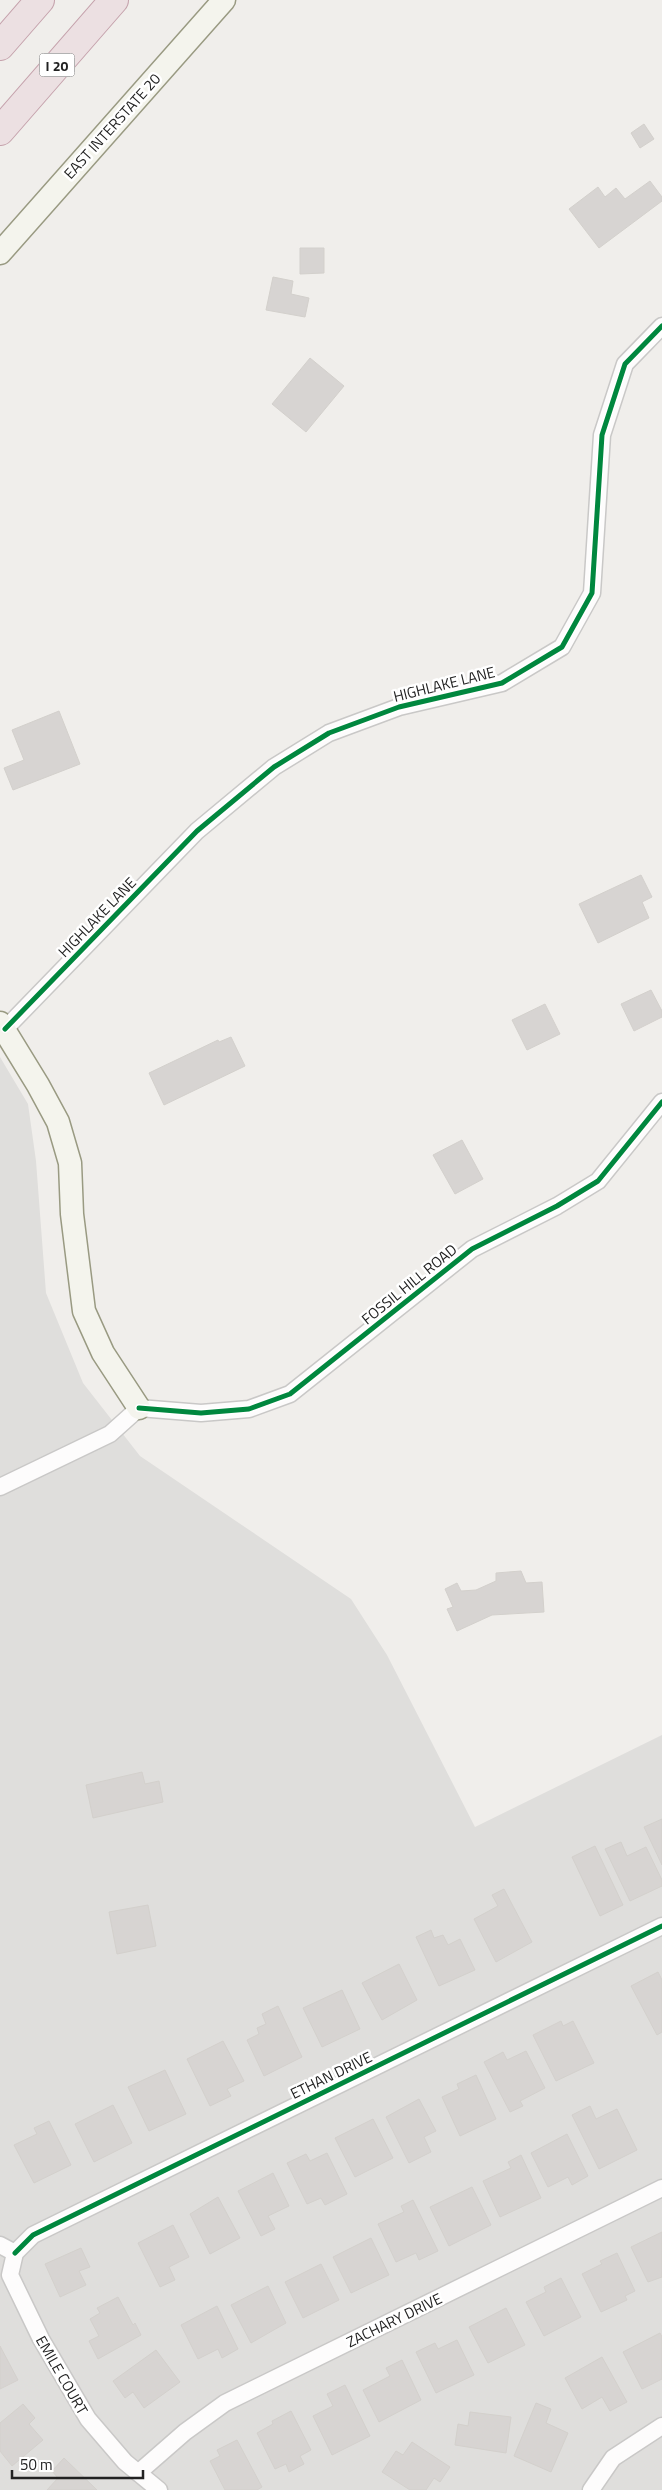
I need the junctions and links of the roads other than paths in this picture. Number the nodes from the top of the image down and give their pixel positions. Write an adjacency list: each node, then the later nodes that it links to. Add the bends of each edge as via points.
1 (40, 0): 4 (highway)
2 (114, 0): 5 (highway, I 20)
3 (224, 0): 6 (street, EAST INTERSTATE 20)
4 (0, 46)
5 (0, 130)
6 (0, 253)
7 (662, 326): 8 (street, HIGHLAKE LANE, via 625,364 602,435 592,592 562,647 502,684 399,707 329,733 274,767 197,831)
8 (3, 1026): 10 (street, via 58,1122 70,1163 72,1214 84,1310 103,1353)
9 (662, 1102): 10 (street, FOSSIL HILL ROAD, via 598,1181 557,1206 472,1249 290,1394 249,1409 201,1413)
10 (139, 1408): 11 (street, via 110,1434)
11 (0, 1487)
12 (662, 1926): 15 (street, ETHAN DRIVE, via 33,2235)
13 (662, 2188): 17 (street, ZACHARY DRIVE, via 225,2403)
14 (0, 2245): 15 (street)
15 (15, 2253): 17 (street, EMILE COURT, via 10,2275 41,2339 88,2419)
16 (662, 2426): 19 (street, via 613,2458)
17 (138, 2473): 18 (street, EMILE COURT)
18 (159, 2490)
19 (591, 2490)

